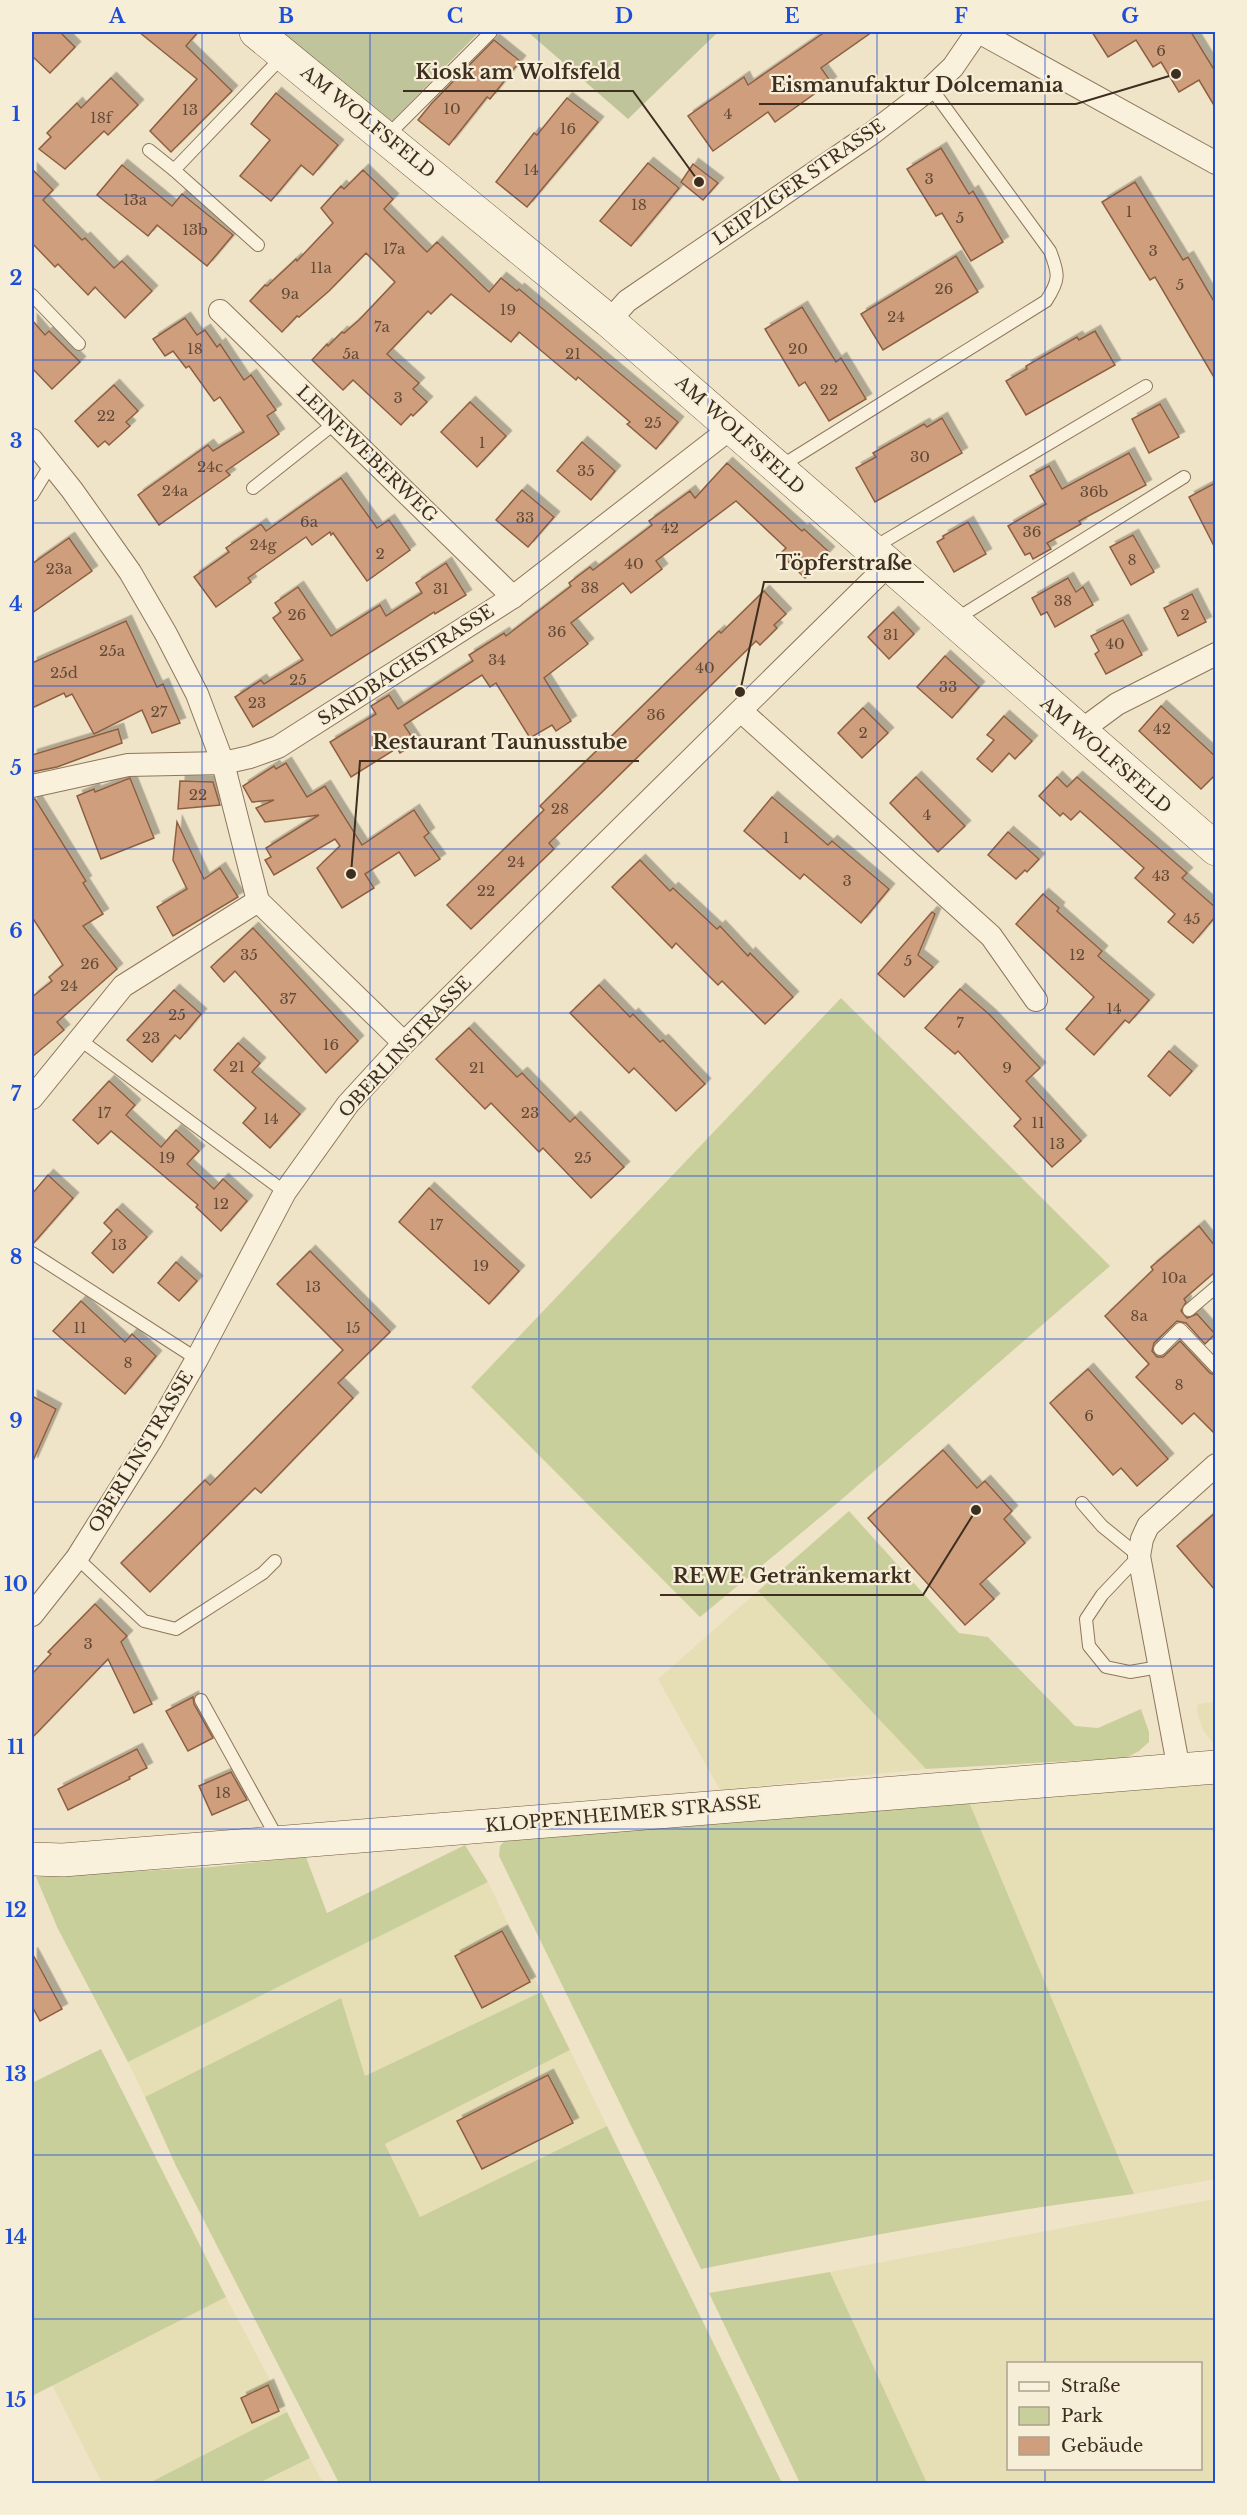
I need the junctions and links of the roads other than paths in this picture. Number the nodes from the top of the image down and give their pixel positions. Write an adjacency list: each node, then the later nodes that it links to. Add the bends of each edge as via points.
1 (256, 32): 4 (street, AM WOLFSFELD)
2 (491, 32): 6 (lane)
3 (978, 32): 5 (street, LEIPZIGER STRASSE); 8 (street)
4 (285, 54): 6 (street, AM WOLFSFELD); 9 (lane)
5 (931, 88): 13 (street, LEIPZIGER STRASSE, via 871,134 627,301); 20 (lane, via 1050,251 1058,270 1056,285 1046,301)
6 (386, 136): 13 (street, AM WOLFSFELD)
7 (149, 150): 9 (lane)
8 (1215, 163)
9 (174, 170): 10 (lane)
10 (258, 245)
11 (32, 295): 14 (lane)
12 (220, 311): 16 (street, LEINEWEBERWEG)
13 (609, 321): 17 (street, AM WOLFSFELD)
14 (79, 344)
15 (1146, 386): 24 (lane)
16 (335, 423): 22 (lane); 25 (street, LEINEWEBERWEG)
17 (731, 428): 20 (street, AM WOLFSFELD); 25 (street, SANDBACHSTRASSE)
18 (32, 440): 19 (street)
19 (51, 464): 23 (lane); 30 (street, via 126,566 166,634 197,694)
20 (777, 469): 24 (street, AM WOLFSFELD)
21 (1184, 477): 26 (lane)
22 (253, 488)
23 (32, 495)
24 (879, 557): 26 (street, AM WOLFSFELD); 28 (street, OBERLINSTRASSE)
25 (513, 597): 30 (street, SANDBACHSTRASSE, via 278,747)
26 (952, 621): 29 (street, AM WOLFSFELD)
27 (1215, 654): 29 (street, via 1117,704)
28 (741, 711): 34 (street, via 991,936); 36 (street, OBERLINSTRASSE)
29 (1079, 732): 32 (street, AM WOLFSFELD)
30 (224, 763): 31 (street, SANDBACHSTRASSE, via 128,765); 33 (street)
31 (32, 786)
32 (1215, 849)
33 (258, 901): 35 (street, via 123,986); 36 (street)
34 (1036, 1000)
35 (79, 1039): 37 (street); 38 (lane)
36 (404, 1043): 38 (street, OBERLINSTRASSE, via 348,1104)
37 (32, 1098)
38 (285, 1192): 43 (street, OBERLINSTRASSE)
39 (32, 1253): 43 (lane)
40 (1215, 1287): 41 (lane)
41 (1190, 1310)
42 (1160, 1349): 44 (lane, via 1180,1329)
43 (197, 1359): 48 (street, OBERLINSTRASSE)
44 (1215, 1367)
45 (1215, 1465): 47 (street, via 1148,1526)
46 (1082, 1503): 47 (lane, via 1102,1526)
47 (1139, 1556): 51 (street); 51 (lane, via 1102,1595 1086,1619 1089,1646 1106,1667 1130,1672)
48 (77, 1558): 49 (lane, via 144,1621 176,1629 263,1573); 50 (street, OBERLINSTRASSE)
49 (275, 1561)
50 (32, 1616)
51 (1160, 1667): 54 (street)
52 (201, 1700): 55 (lane)
53 (1215, 1767): 54 (street, KLOPPENHEIMER STRASSE)
54 (1179, 1770): 55 (street, KLOPPENHEIMER STRASSE)
55 (280, 1842): 56 (street, KLOPPENHEIMER STRASSE, via 63,1860)
56 (32, 1859)

